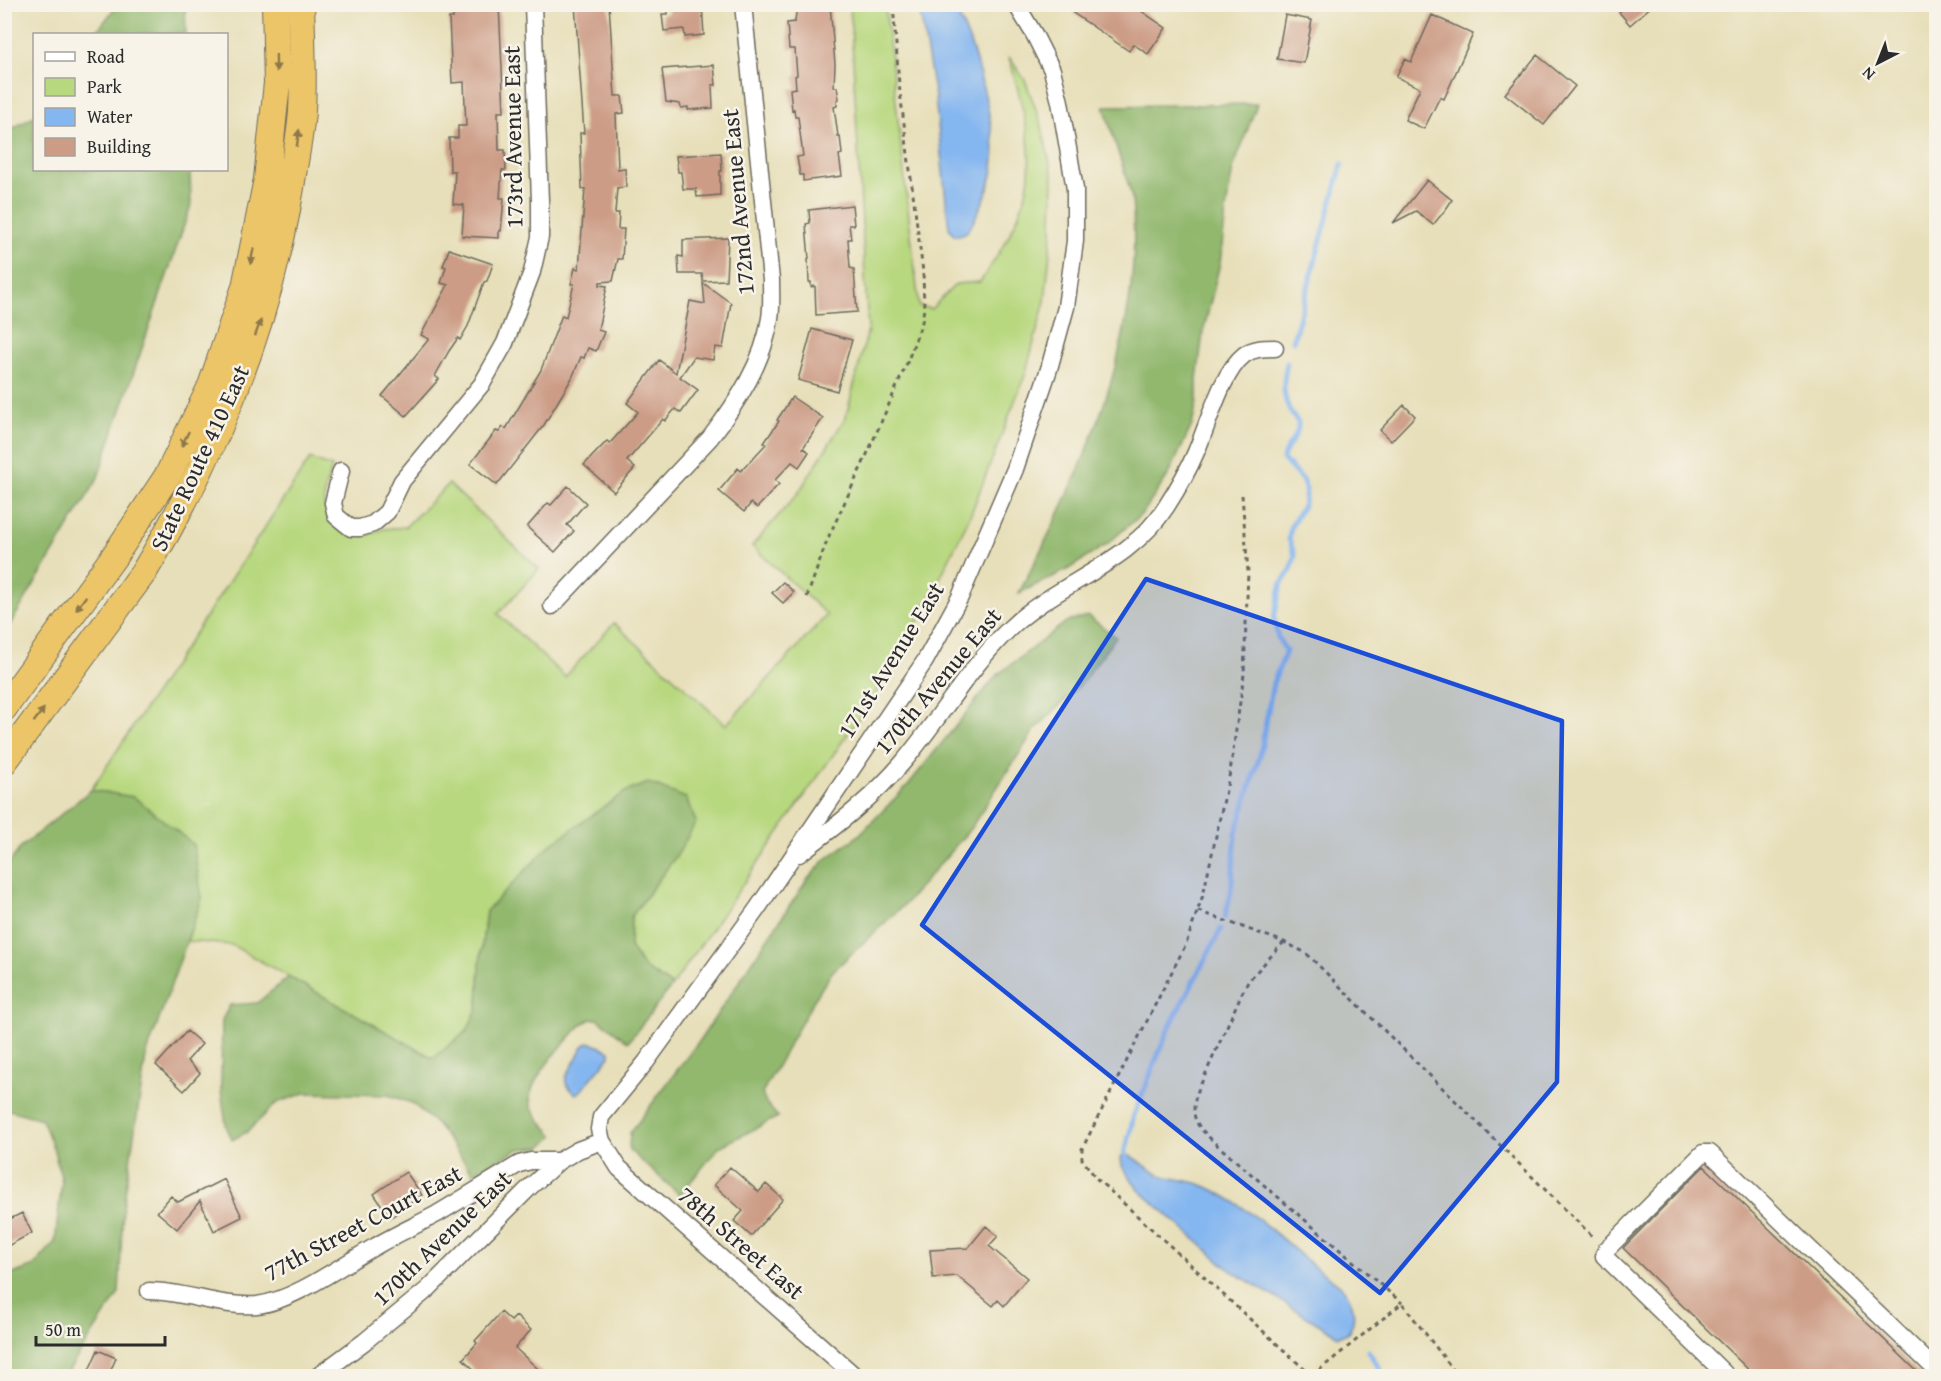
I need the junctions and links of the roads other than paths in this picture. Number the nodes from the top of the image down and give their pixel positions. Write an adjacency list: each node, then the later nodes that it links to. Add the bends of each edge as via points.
1 (275, 4): 9 (highway, State Route 410 East, one-way to 9, via 277,84 267,179 245,286 211,386 168,475)
2 (301, 4): 10 (highway, State Route 410 East, one-way to 2, via 144,572 231,405 262,318 288,207 302,111)
3 (533, 4): 7 (street, 173rd Avenue East, via 540,237 532,272 505,343 483,384 402,481 381,519 365,527 351,528 340,520 334,509 334,494)
4 (743, 4): 8 (street, 172nd Avenue East, via 771,280 771,318 762,351 711,438)
5 (1016, 4): 11 (street, 171st Avenue East, via 1052,70 1075,189 1075,241 1066,307 1015,469 960,597 925,661)
6 (1275, 348): 11 (street, 170th Avenue East, via 1253,350 1236,362 1180,484 1145,532 1098,569 1042,601 1010,628 983,657 904,762 836,827)
7 (341, 471)
8 (552, 606)
9 (4, 708)
10 (4, 762)
11 (789, 862): 12 (street, 171st Avenue East, via 653,1052 601,1117)
12 (602, 1141): 13 (street, 170th Avenue East); 18 (street, 78th Street East, via 619,1168)
13 (559, 1161): 14 (street, 77th Street Court East, via 519,1164 437,1214 279,1300 239,1304); 17 (street, 170th Avenue East, via 428,1289)
14 (148, 1291)
15 (1936, 1373): 16 (street, via 1710,1153 1703,1152 1604,1256)
16 (1723, 1375)
17 (318, 1377)
18 (855, 1377)

